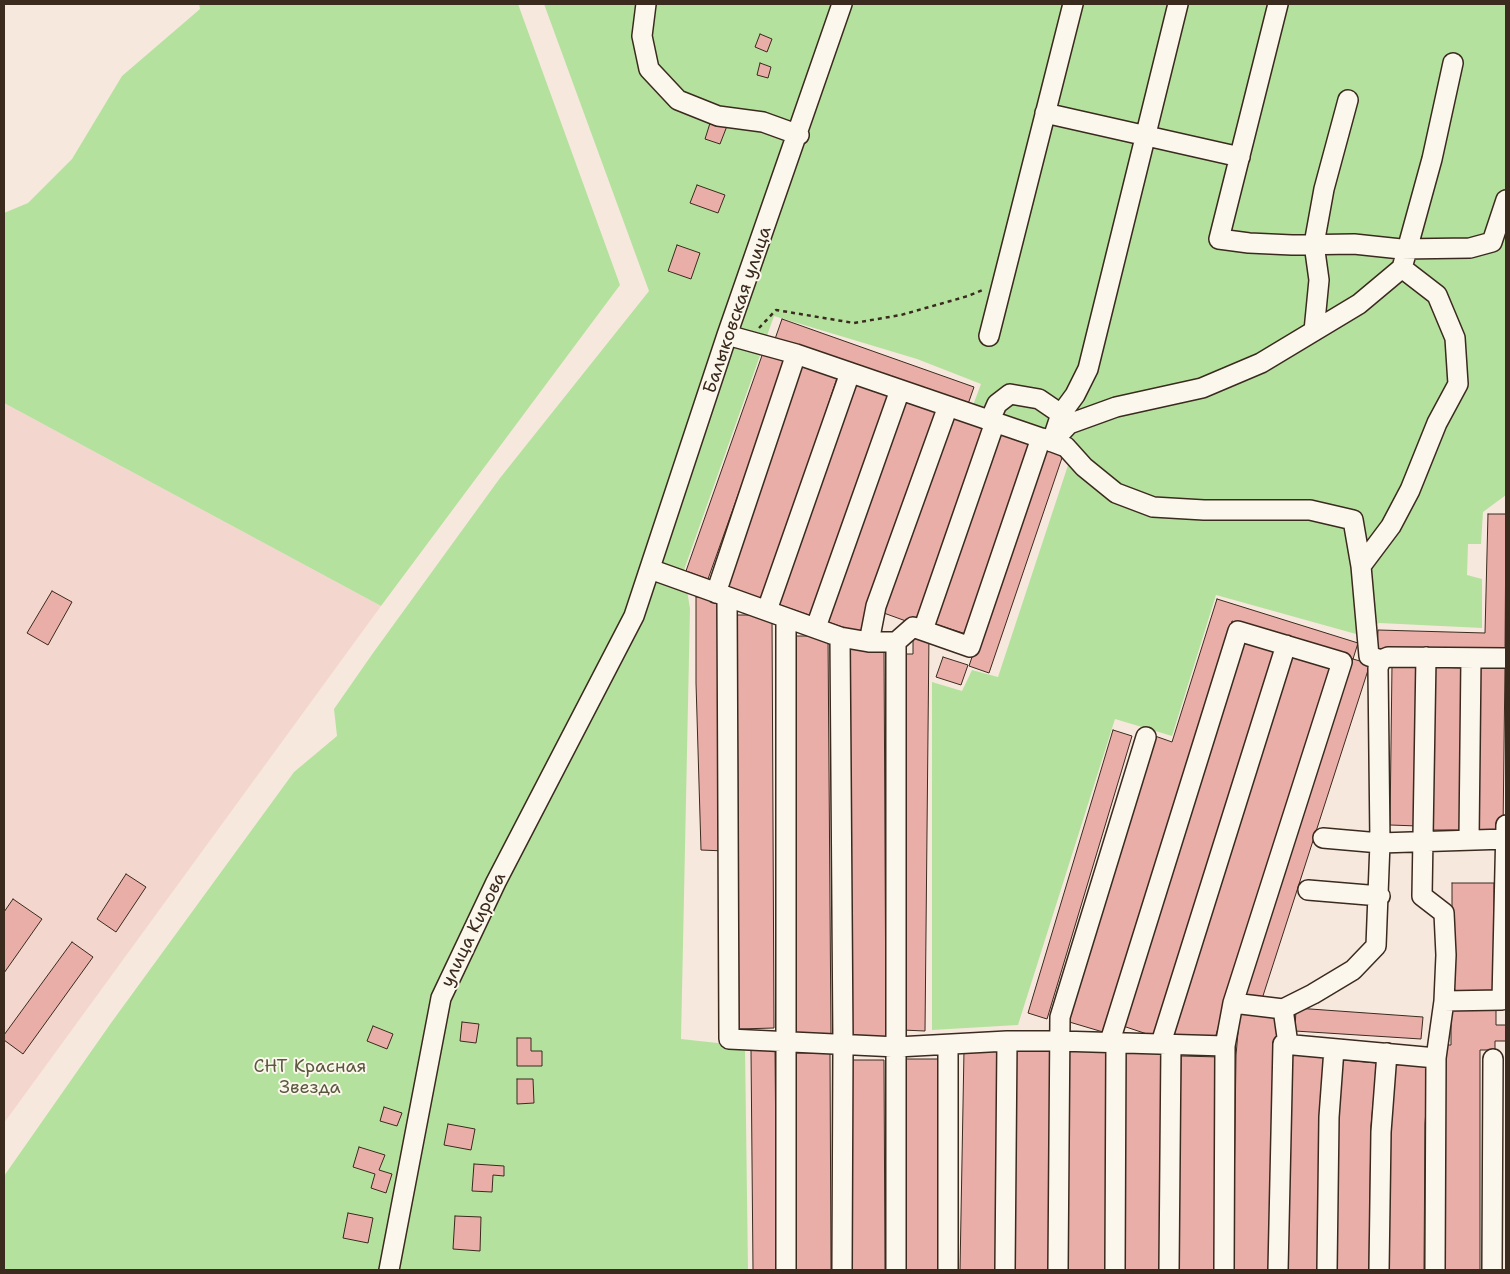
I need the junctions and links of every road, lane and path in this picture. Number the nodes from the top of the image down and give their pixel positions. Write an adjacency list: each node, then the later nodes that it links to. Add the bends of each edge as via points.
1 (646, 4): 9 (street, via 642,36 650,69 678,100 718,116 763,122)
2 (842, 4): 9 (street, Балыковская улица)
3 (1073, 4): 8 (street)
4 (1178, 4): 10 (street)
5 (1278, 4): 11 (street)
6 (1453, 63): 14 (street, via 1432,159)
7 (1348, 100): 13 (street, via 1324,189)
8 (1045, 112): 10 (street); 16 (street)
9 (799, 135): 18 (street, Балыковская улица)
10 (1145, 135): 11 (street); 25 (street, via 1088,369)
11 (1240, 157): 13 (street, via 1220,239)
12 (1506, 200): 14 (street, via 1492,242 1470,248)
13 (1314, 244): 14 (street); 17 (street, via 1319,280)
14 (1407, 248): 15 (street)
15 (1402, 268): 17 (street, via 1359,304); 28 (street, via 1437,295 1455,338 1458,384 1391,526)
16 (1004, 276): 19 (street); 20 (path, via 968,296 854,324 776,310)
17 (1314, 331): 27 (street, via 1261,362 1202,388 1116,407 1070,424)
18 (727, 335): 20 (street); 29 (street, Балыковская улица)
19 (989, 336)
20 (749, 342): 21 (street)
21 (796, 354): 22 (street); 30 (street)
22 (850, 373): 23 (street); 31 (street)
23 (900, 390): 24 (street); 34 (street)
24 (948, 406): 26 (street); 37 (street, via 876,606)
25 (1061, 414): 26 (street, via 1039,399 1010,394 997,404); 27 (street)
26 (992, 421): 27 (street); 35 (street)
27 (1046, 440): 28 (street, via 1066,447 1084,467 1116,493 1153,507 1310,510 1353,520); 35 (street, via 970,647)
28 (1361, 566): 43 (street, via 1369,656)
29 (650, 569): 30 (street); 32 (street, Балыковская улица)
30 (722, 595): 31 (street); 56 (street, via 730,1039)
31 (767, 610): 33 (street)
32 (634, 616): 70 (street, улица Кирова, via 496,882 441,998)
33 (786, 618): 34 (street); 56 (street)
34 (816, 627): 36 (street)
35 (923, 630): 38 (street, via 913,627)
36 (840, 637): 37 (street); 61 (street)
37 (869, 642): 38 (street)
38 (896, 642): 65 (street)
39 (1286, 645): 54 (street, via 1342,662); 59 (street, via 1238,631); 60 (street)
40 (1426, 657): 41 (street); 43 (street, via 1388,657); 49 (street)
41 (1471, 658): 42 (street); 47 (street)
42 (1506, 658)
43 (1381, 660): 50 (street, via 1378,668)
44 (1146, 737): 58 (street, via 1060,1017)
45 (1506, 825): 48 (street)
46 (1323, 838): 50 (street)
47 (1469, 839): 48 (street); 49 (street)
48 (1506, 839): 53 (street, via 1502,1000)
49 (1423, 842): 50 (street); 53 (street, via 1422,896 1444,913)
50 (1380, 843): 52 (street)
51 (1308, 890): 52 (street)
52 (1380, 896): 55 (street, via 1376,946 1353,970)
53 (1444, 1002): 68 (street)
54 (1233, 1004): 55 (street); 64 (street)
55 (1283, 1009): 62 (street)
56 (787, 1041): 61 (street); 71 (street)
57 (1007, 1041): 58 (street); 63 (street); 75 (street)
58 (1059, 1041): 59 (street); 76 (street)
59 (1113, 1041): 60 (street); 77 (street)
60 (1166, 1043): 64 (street); 78 (street)
61 (843, 1044): 65 (street); 72 (street)
62 (1288, 1044): 66 (street); 80 (street, via 1283,1044)
63 (948, 1046): 65 (street); 74 (street)
64 (1225, 1046): 79 (street)
65 (897, 1047): 73 (street)
66 (1334, 1049): 67 (street); 81 (street, via 1329,1117)
67 (1387, 1053): 68 (street); 82 (street, via 1381,1132)
68 (1436, 1058): 83 (street)
69 (1493, 1059): 84 (street)
70 (389, 1270)
71 (786, 1270)
72 (842, 1270)
73 (896, 1270)
74 (948, 1270)
75 (1005, 1270)
76 (1058, 1270)
77 (1115, 1270)
78 (1169, 1270)
79 (1224, 1270)
80 (1278, 1270)
81 (1327, 1270)
82 (1379, 1270)
83 (1435, 1270)
84 (1492, 1270)

